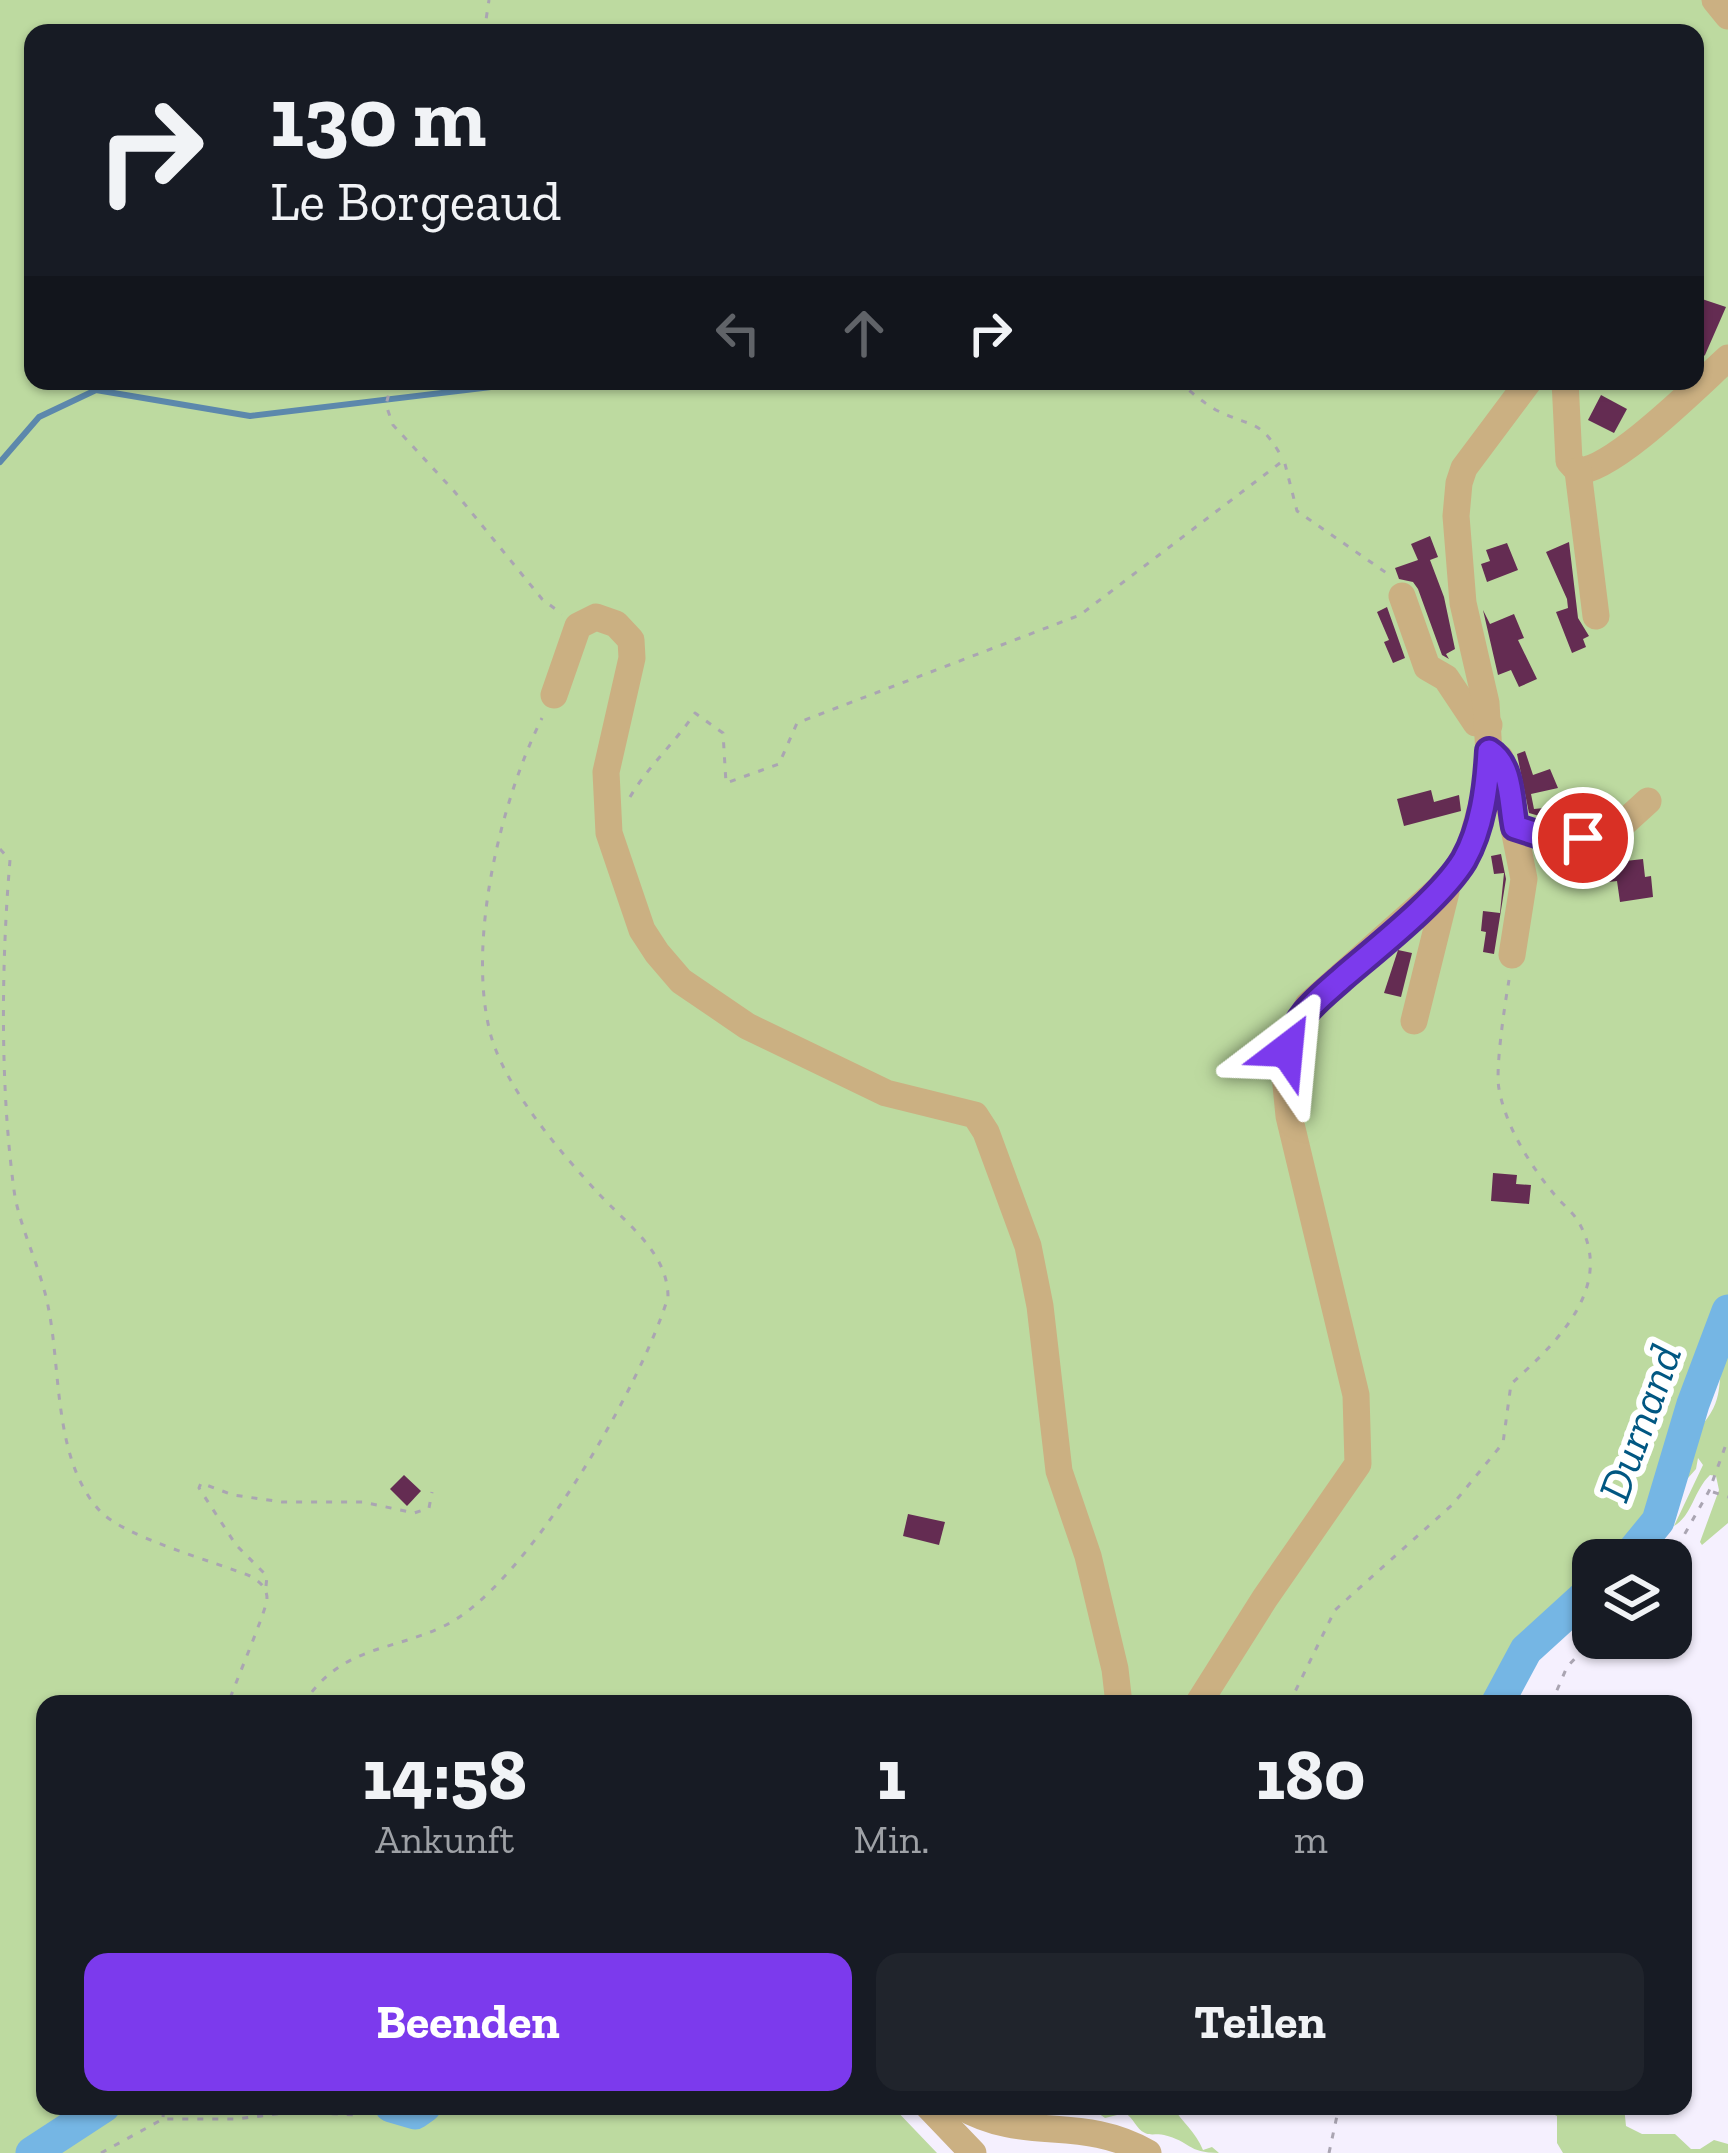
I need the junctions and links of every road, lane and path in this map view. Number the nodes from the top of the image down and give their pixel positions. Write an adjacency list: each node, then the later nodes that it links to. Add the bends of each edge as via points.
1 (1715, 0): 2 (street)
2 (1728, 16)
3 (1728, 358): 4 (street)
4 (1704, 378)
5 (390, 390): 14 (path, via 393,424 542,599)
6 (1190, 390): 10 (path, via 1220,412 1255,423)
7 (1522, 390): 16 (street, via 1464,467 1456,501 1464,617)
8 (1565, 390): 11 (street, via 1569,461)
9 (1690, 390): 11 (street, via 1600,466)
10 (1284, 460): 12 (path, via 1297,512 1386,572); 17 (path, via 1080,615 797,723 779,764 726,783 723,733 695,713)
11 (1578, 471): 13 (street)
12 (1402, 596): 16 (street, via 1427,667 1446,678)
13 (1596, 616)
14 (578, 626): 15 (street); 33 (street, via 596,617 631,640 606,772 609,832 657,953 681,981 747,1026 886,1093 975,1115 986,1132 1028,1246 1059,1471 1088,1556)
15 (554, 695): 32 (path, via 508,799 496,857 484,923 488,1028 524,1100 648,1243 668,1277 668,1297 589,1461 509,1570 443,1627 376,1647)
16 (1489, 738): 19 (street, via 1518,780); 21 (street, via 1472,844)
17 (630, 797)
18 (1648, 801): 19 (street, via 1604,841)
19 (1515, 827): 22 (street, via 1524,879)
20 (0, 849): 29 (path, via 10,860 8,1157 48,1305 79,1476 113,1525)
21 (1443, 884): 23 (street); 34 (street, via 1302,1012 1287,1050 1300,1168 1356,1395 1358,1464)
22 (1512, 955): 35 (path, via 1497,1083 1535,1170 1579,1222 1590,1262 1585,1297 1554,1344 1510,1384 1503,1443 1453,1504 1335,1610)
23 (1414, 1022)
24 (1728, 1439): 25 (path)
25 (1709, 1491): 27 (path); 28 (path)
26 (432, 1492): 29 (path, via 429,1508 413,1513 363,1502 268,1500 201,1483 236,1546 267,1576)
27 (1728, 1497)
28 (1682, 1539)
29 (266, 1589): 31 (path, via 268,1604)
30 (1574, 1659): 36 (path)
31 (231, 1695)
32 (309, 1695)
33 (1118, 1695)
34 (1204, 1695)
35 (1293, 1695)
36 (1555, 1695)
37 (163, 2115): 42 (path)
38 (269, 2115): 42 (path)
39 (937, 2115): 44 (street)
40 (982, 2115): 45 (street, via 1012,2127 1101,2133)
41 (1337, 2115): 46 (path)
42 (163, 2119): 43 (path)
43 (101, 2153)
44 (973, 2153)
45 (1148, 2153)
46 (1329, 2153)

